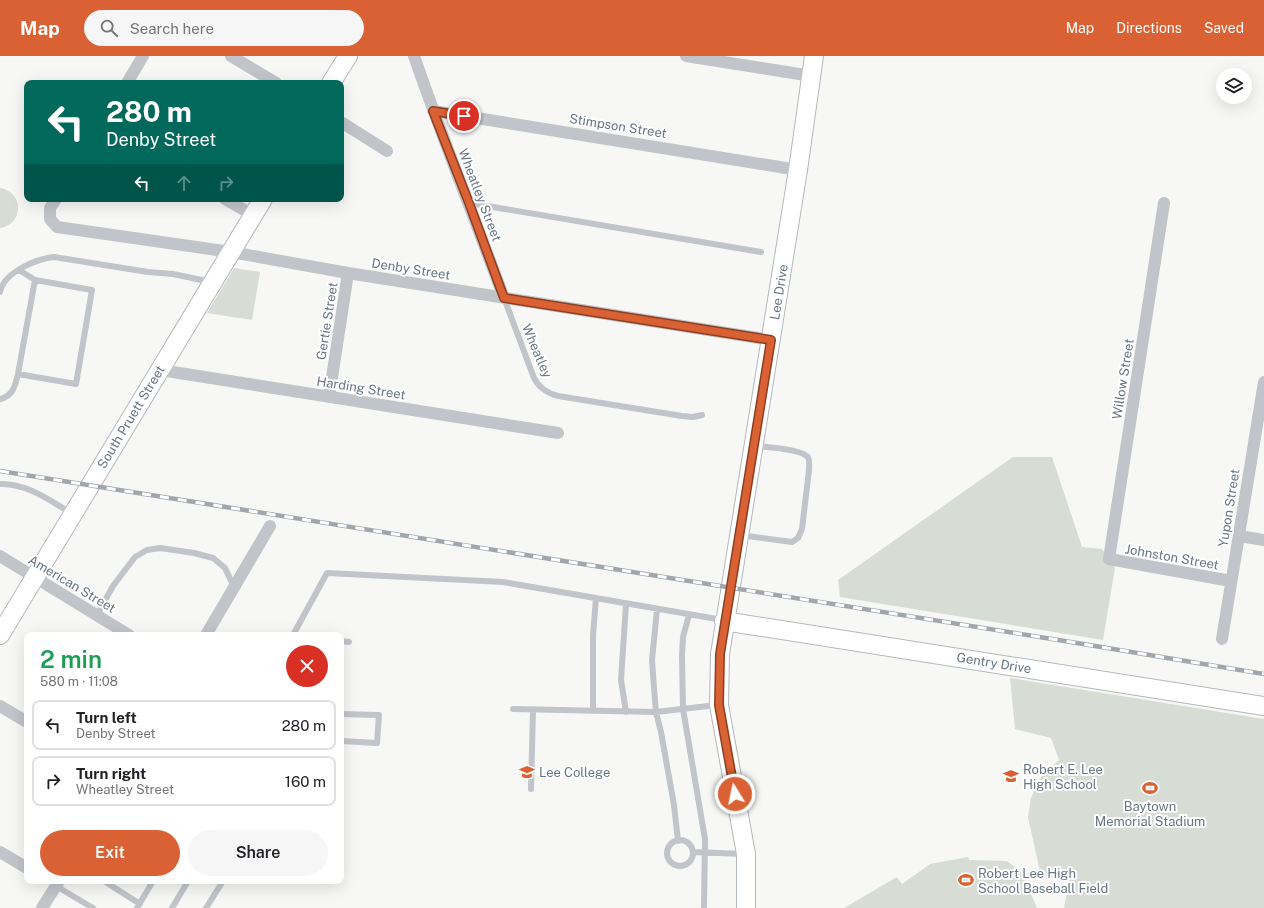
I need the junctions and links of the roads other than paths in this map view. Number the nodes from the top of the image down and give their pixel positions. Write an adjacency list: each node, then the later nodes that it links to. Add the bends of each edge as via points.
1 (143, 56): 8 (street)
2 (231, 56): 9 (street)
3 (348, 56): 10 (street)
4 (414, 56): 11 (street, Wheatley Street)
5 (686, 56): 7 (street)
6 (814, 56): 7 (street, Lee Drive)
7 (812, 76): 14 (street, Lee Drive)
8 (129, 80)
9 (271, 80)
10 (333, 80)
11 (433, 111): 14 (street, Stimpson Street); 18 (street, Wheatley Street)
12 (344, 124): 13 (street)
13 (387, 151)
14 (798, 170): 29 (street, Lee Drive)
15 (54, 202): 21 (street, Denby Street, via 50,208 50,219 57,227)
16 (230, 202): 20 (street)
17 (261, 202): 20 (street, South Pruett Street)
18 (469, 203): 22 (lane); 28 (street, Wheatley Street)
19 (1164, 203): 46 (street, Willow Street)
20 (253, 216): 21 (street, South Pruett Street)
21 (231, 252): 24 (street, Denby Street); 26 (street, South Pruett Street)
22 (761, 252)
23 (19, 270): 25 (lane); 26 (lane, via 45,258 54,257 173,274); 27 (lane, via 1,286)
24 (348, 274): 28 (street, Denby Street); 33 (street, Gertie Street)
25 (35, 280): 31 (lane); 31 (lane, via 92,290 77,379 76,384)
26 (212, 283): 30 (street, South Pruett Street)
27 (0, 292)
28 (504, 298): 29 (street, Denby Street); 35 (lane, Wheatley, via 534,378 538,385 550,394 682,416)
29 (771, 340): 38 (street, Lee Drive)
30 (160, 370): 33 (street, Harding Street); 40 (street, South Pruett Street)
31 (18, 374): 34 (lane, via 13,390 6,398)
32 (1264, 382): 36 (street, Yupon Street)
33 (329, 397): 37 (street, Harding Street)
34 (0, 399)
35 (702, 415)
36 (1261, 419): 43 (street, Yupon Street)
37 (558, 433)
38 (754, 446): 42 (street, Lee Drive); 42 (lane, via 807,456 809,470 802,529 798,538 792,542)
39 (0, 484): 40 (lane, via 26,488)
40 (72, 514): 47 (street, South Pruett Street)
41 (270, 526): 49 (street)
42 (739, 535): 55 (street, Lee Drive)
43 (1238, 536): 44 (street); 48 (street, Yupon Street)
44 (1264, 540)
45 (0, 556): 47 (street, American Street)
46 (1109, 559): 48 (street, Johnston Street)
47 (34, 578): 53 (street, American Street); 59 (street, South Pruett Street)
48 (1231, 582): 60 (street, Yupon Street)
49 (234, 588): 53 (lane, via 225,568 213,558 160,548 147,550 135,557 113,586); 57 (street)
50 (596, 598): 51 (lane); 58 (lane, via 503,582 327,573); 69 (lane)
51 (626, 604): 52 (lane); 70 (lane, via 621,680)
52 (657, 609): 54 (lane); 71 (lane, via 652,660)
53 (97, 615): 56 (street, American Street)
54 (689, 615): 55 (lane); 67 (lane, via 683,637)
55 (724, 621): 63 (street, Lee Drive, via 720,654); 65 (street, Gentry Drive)
56 (124, 632)
57 (208, 632)
58 (295, 632)
59 (0, 635)
60 (1222, 638)
61 (344, 641): 62 (lane)
62 (348, 642)
63 (719, 705): 67 (lane); 80 (street, Lee Drive)
64 (0, 706): 73 (street)
65 (1264, 706)
66 (513, 709): 68 (lane)
67 (683, 709): 71 (lane); 79 (lane, via 705,839)
68 (533, 710): 69 (lane); 75 (lane)
69 (592, 711): 70 (lane)
70 (626, 712): 71 (lane)
71 (656, 712): 76 (lane, via 662,732)
72 (344, 714): 74 (lane, via 378,715 377,743)
73 (24, 720)
74 (344, 741)
75 (531, 790)
76 (678, 840): 78 (lane, via 690,844); 78 (lane, via 671,844 667,852 672,863 680,866 688,864)
77 (0, 852): 81 (street)
78 (693, 852): 79 (lane)
79 (704, 852): 80 (lane); 93 (lane)
80 (746, 854): 94 (street, Lee Drive)
81 (24, 866)
82 (54, 884): 89 (street)
83 (56, 884): 90 (lane)
84 (108, 884): 88 (lane)
85 (151, 884): 88 (lane)
86 (186, 884): 91 (lane)
87 (221, 884): 92 (lane)
88 (138, 906)
89 (42, 908)
90 (93, 908)
91 (172, 908)
92 (206, 908)
93 (704, 908)
94 (746, 908)

